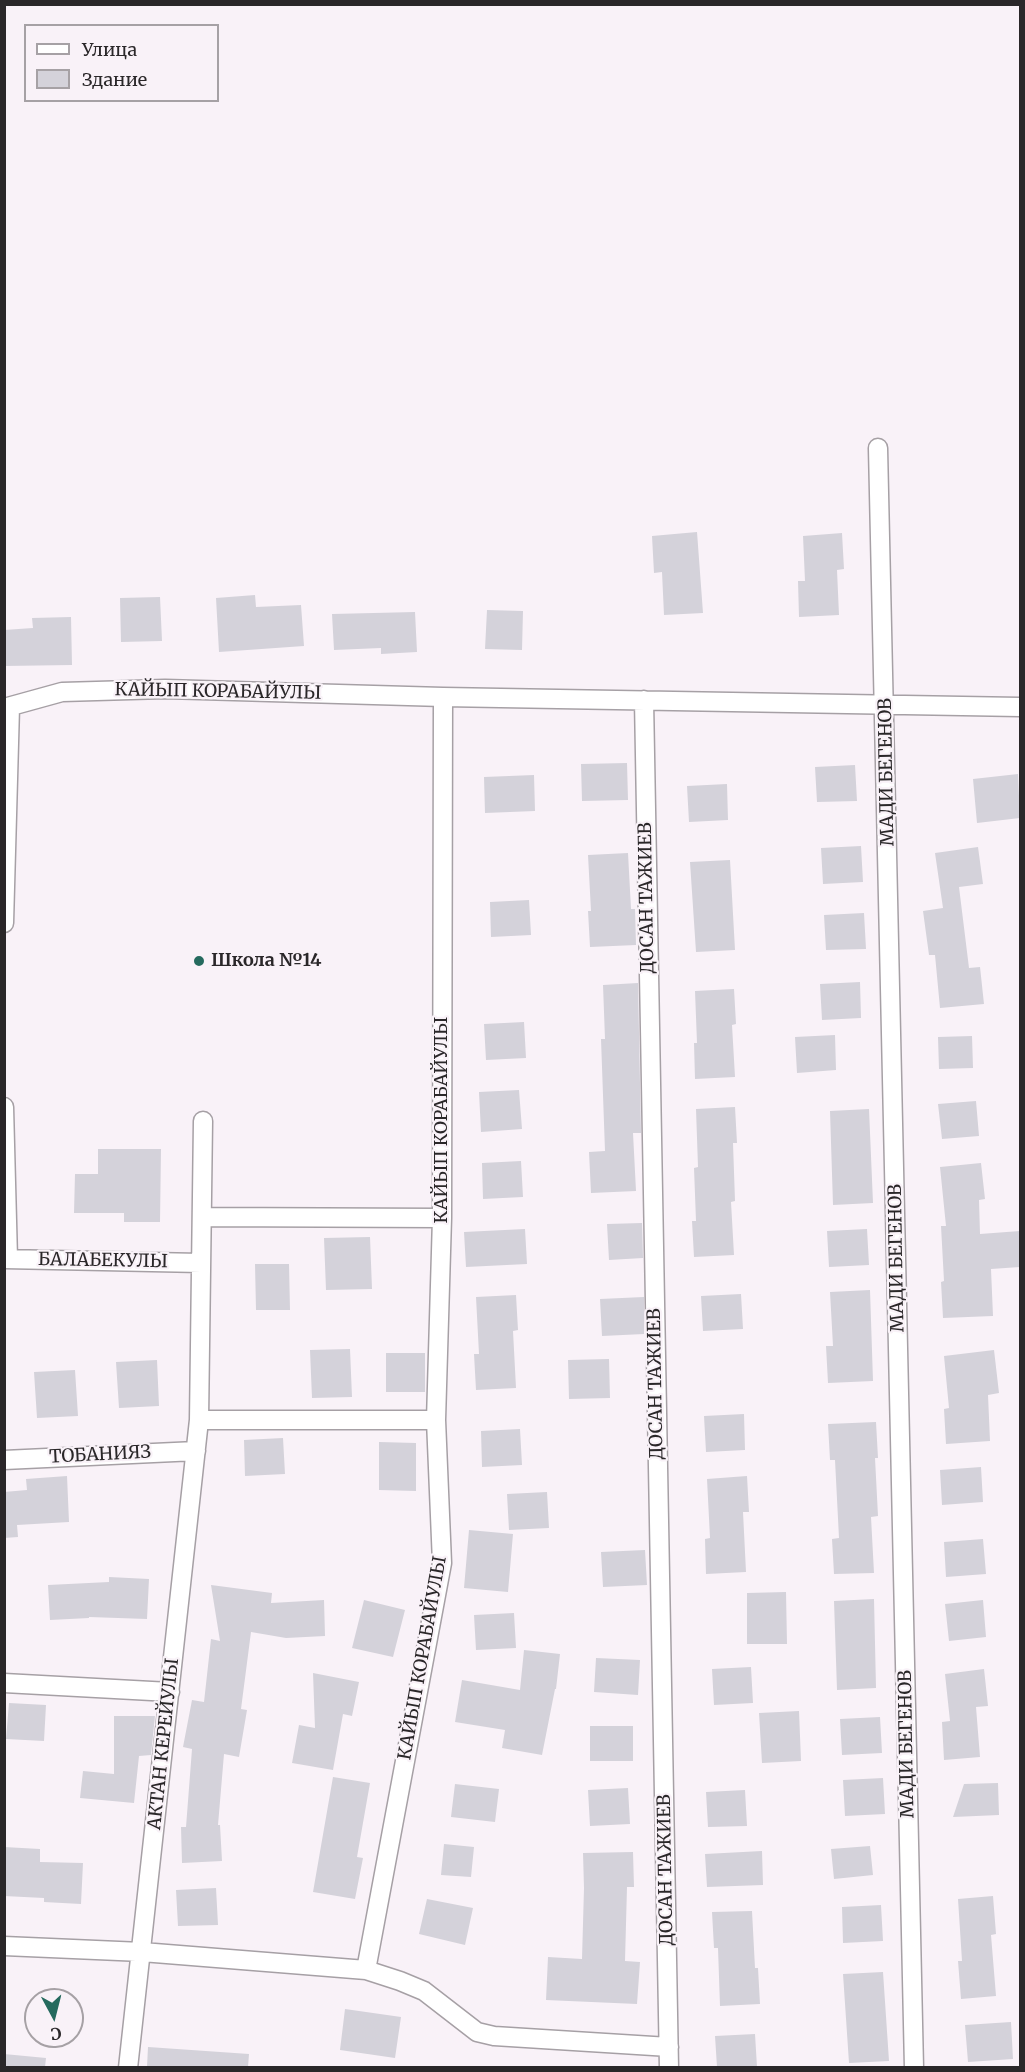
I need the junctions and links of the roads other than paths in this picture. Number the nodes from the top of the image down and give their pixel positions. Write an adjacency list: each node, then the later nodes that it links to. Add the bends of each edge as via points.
1 (878, 448): 4 (street, МАДИ БЕГЕНОВ)
2 (443, 697): 3 (street); 6 (street, КАЙЫП КОРАБАЙУЛЫ, via 165,689 62,692); 11 (street, КАЙЫП КОРАБАЙУЛЫ)
3 (644, 700): 4 (street); 23 (street, ДОСАН ТАЖИЕВ)
4 (885, 704): 5 (street); 26 (street, МАДИ БЕГЕНОВ)
5 (1020, 707)
6 (7, 708): 7 (street)
7 (4, 922)
8 (4, 1107): 12 (street)
9 (203, 1121): 10 (street, АКТАН КЕРЕЙУЛЫ)
10 (203, 1217): 11 (street); 13 (street, АКТАН КЕРЕЙУЛЫ)
11 (442, 1218): 15 (street, КАЙЫП КОРАБАЙУЛЫ)
12 (6, 1259): 13 (street, БАЛАБЕКУЛЫ)
13 (201, 1263): 14 (street, АКТАН КЕРЕЙУЛЫ)
14 (199, 1420): 15 (street); 16 (street, АКТАН КЕРЕЙУЛЫ)
15 (436, 1420): 22 (street, КАЙЫП КОРАБАЙУЛЫ, via 442,1563)
16 (196, 1450): 17 (street, ТОБАНИЯЗ); 19 (street, АКТАН КЕРЕЙУЛЫ)
17 (4, 1460)
18 (4, 1683): 19 (street)
19 (170, 1692): 21 (street, АКТАН КЕРЕЙУЛЫ)
20 (4, 1946): 21 (street)
21 (142, 1952): 22 (street); 24 (street, АКТАН КЕРЕЙУЛЫ)
22 (366, 1970): 23 (street, via 424,1991 477,2031 494,2036)
23 (669, 2047): 25 (street, ДОСАН ТАЖИЕВ)
24 (129, 2067)
25 (669, 2067)
26 (914, 2067)

